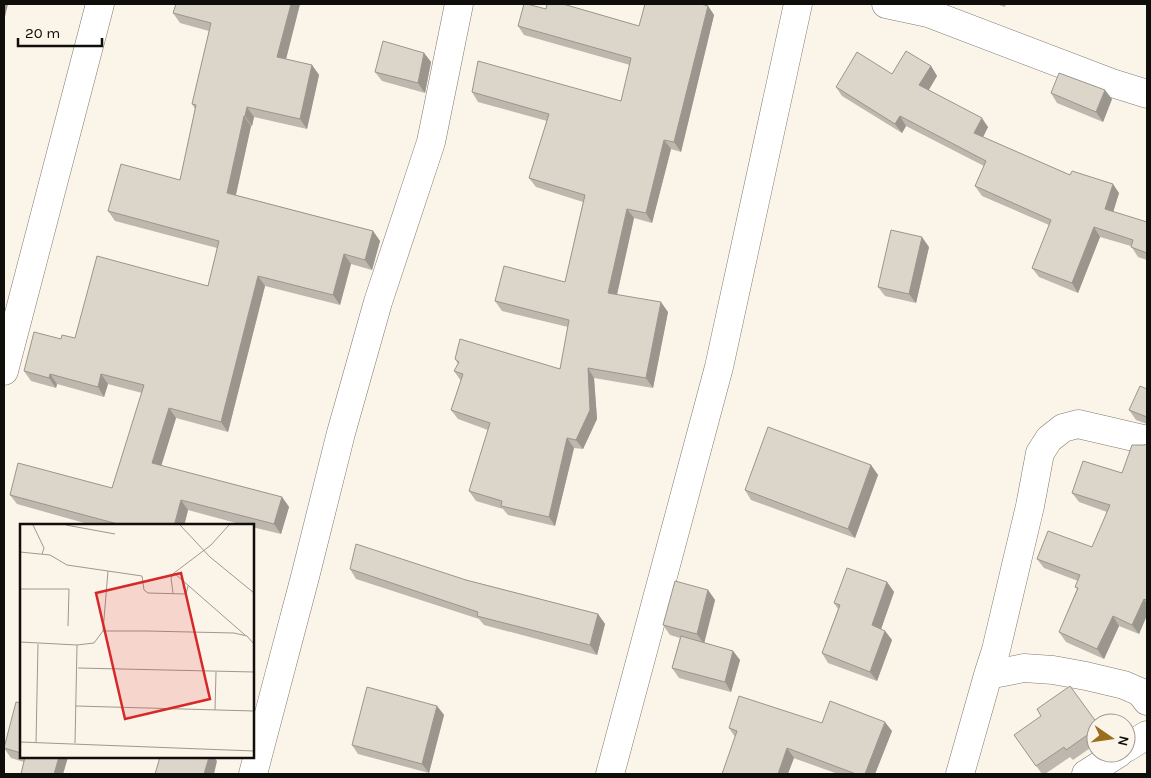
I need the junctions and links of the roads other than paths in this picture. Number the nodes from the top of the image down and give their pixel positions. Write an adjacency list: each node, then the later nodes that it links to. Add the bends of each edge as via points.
1 (100, 4): 6 (street)
2 (459, 4): 13 (street, via 431,142 378,302)
3 (798, 4): 14 (street, via 719,367)
4 (886, 4): 5 (street, via 928,13)
5 (1147, 94)
6 (4, 371)
7 (1147, 440): 8 (street, via 1078,424 1063,428 1049,439 1040,453)
8 (988, 675): 9 (street, via 1024,668 1053,670 1124,685 1140,692); 15 (street)
9 (1147, 701)
10 (1147, 735): 11 (street)
11 (1136, 742)
12 (1103, 763): 16 (street)
13 (253, 774)
14 (610, 774)
15 (960, 774)
16 (1086, 774)

